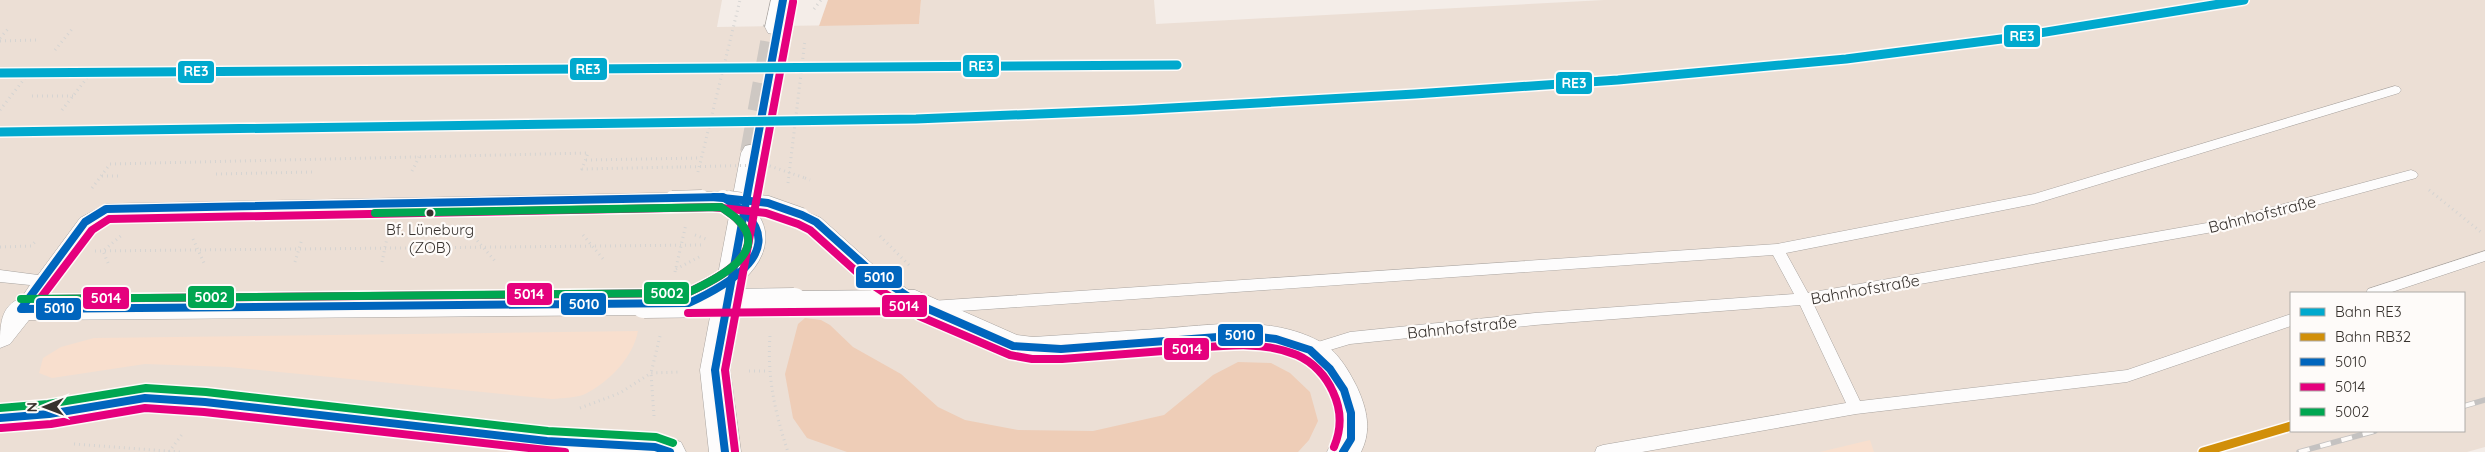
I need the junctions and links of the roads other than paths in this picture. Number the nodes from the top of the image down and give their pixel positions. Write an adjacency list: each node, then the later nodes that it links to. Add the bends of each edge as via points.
1 (783, 0): 2 (street)
2 (777, 27)
3 (2395, 90): 7 (lane, via 2034,199)
4 (754, 153): 22 (street, via 715,370)
5 (2412, 175): 12 (lane, Bahnhofstraße, via 2224,225)
6 (723, 197): 10 (lane, bridge, via 106,209 85,222); 13 (lane, bridge, via 751,216 757,230 758,245 751,263 736,280 714,294); 14 (lane, bridge, via 768,203 816,222 874,274)
7 (1777, 250): 12 (lane); 14 (lane)
8 (2485, 256): 11 (lane)
9 (0, 276): 10 (lane)
10 (41, 281): 15 (lane)
11 (2376, 292)
12 (1804, 299): 18 (lane, Bahnhofstraße, via 1535,319 1350,338); 19 (lane)
13 (689, 303): 14 (street, bridge); 15 (street, bridge)
14 (919, 304): 18 (street, via 1013,346 1033,349 1244,335 1276,339)
15 (21, 308): 17 (street)
16 (2290, 320): 19 (lane, via 2127,376)
17 (0, 336)
18 (1310, 350): 23 (street, via 1330,369 1344,390 1351,413 1351,438)
19 (1856, 408): 24 (lane)
20 (0, 418): 21 (street, via 49,414 145,398 546,441)
21 (663, 450)
22 (725, 452)
23 (1343, 452)
24 (1603, 452)

